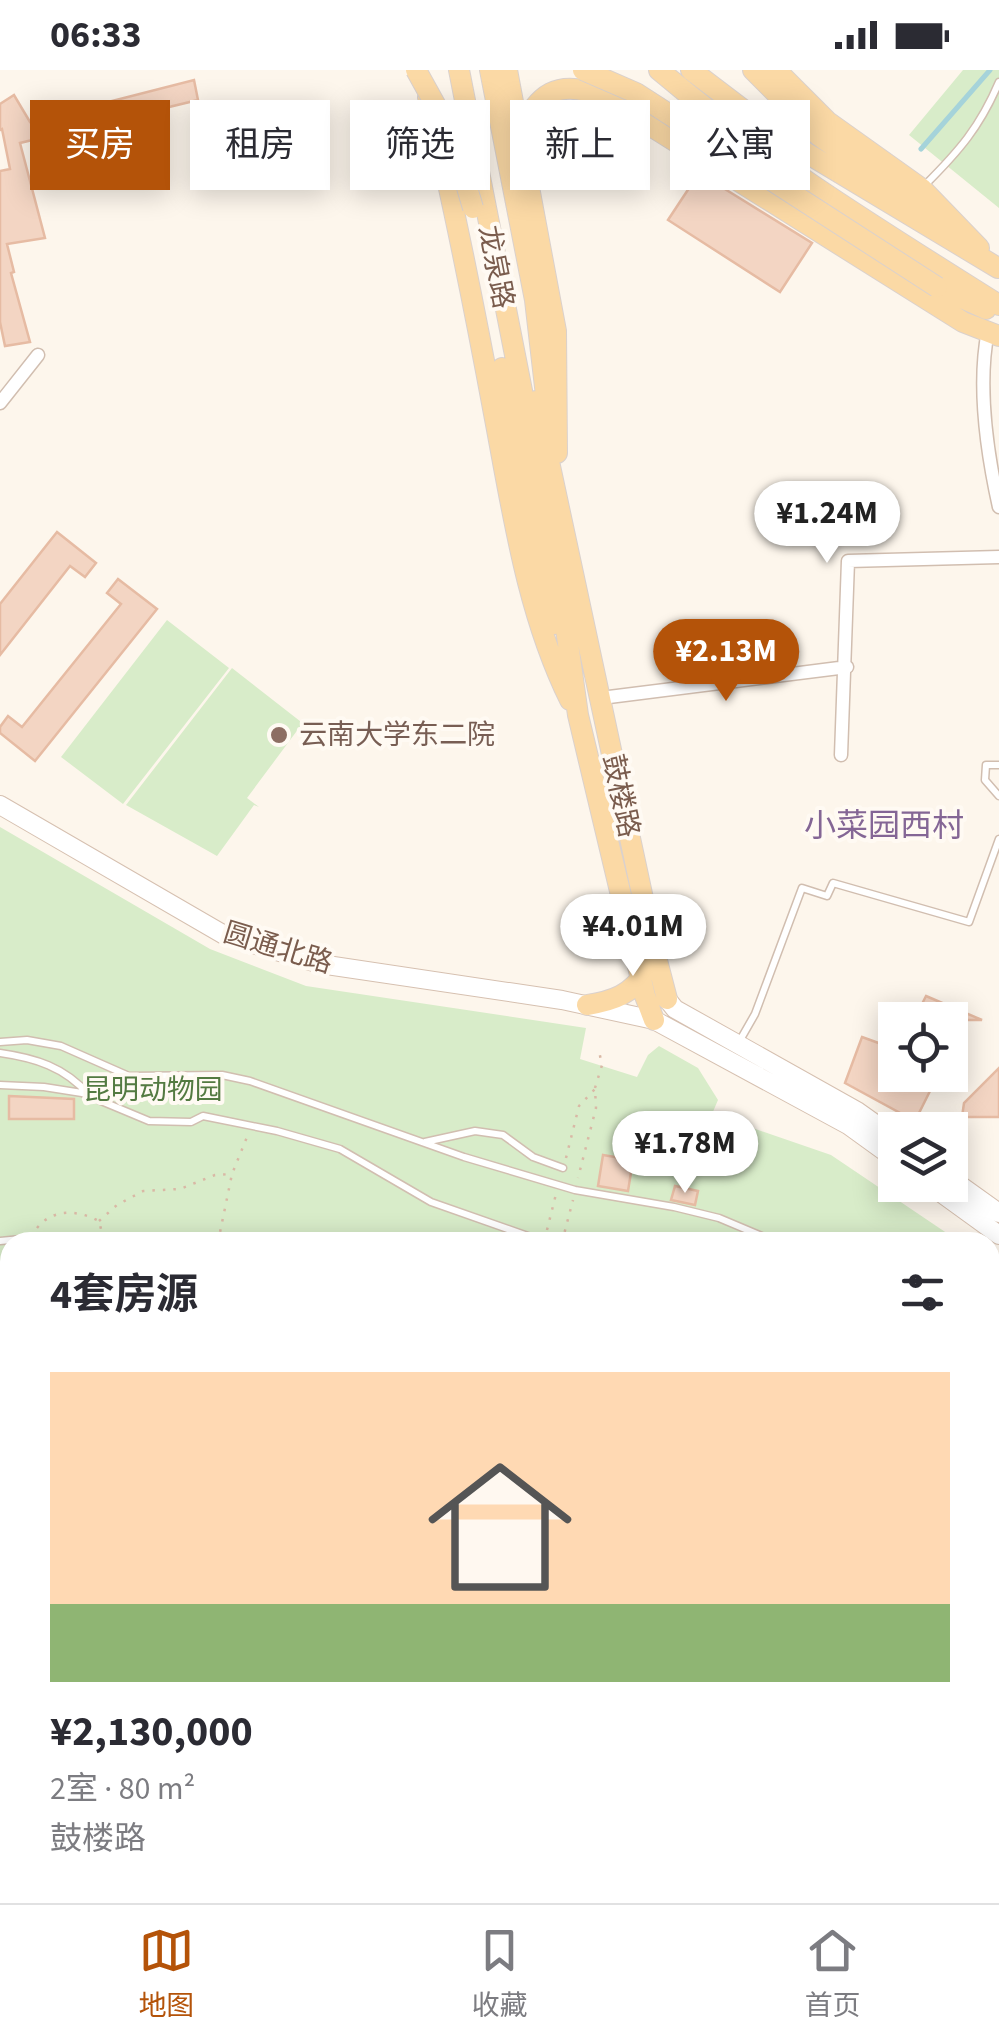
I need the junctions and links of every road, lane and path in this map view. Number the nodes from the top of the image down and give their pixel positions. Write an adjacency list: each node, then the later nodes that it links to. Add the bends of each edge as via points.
1 (418, 70): 32 (main road, via 455,206 528,581 554,666); 32 (main road, bridge, via 451,133 473,208 539,558)
2 (459, 70): 26 (main road, 龙泉路)
3 (473, 70): 24 (main road, 龙泉路)
4 (490, 70): 24 (main road, via 535,300)
5 (507, 70): 13 (main road)
6 (582, 70): 22 (main road, bridge, via 636,93)
7 (614, 70): 16 (main road)
8 (659, 70): 21 (main road, via 712,114)
9 (691, 70): 20 (main road, via 774,134)
10 (753, 70): 20 (main road, via 818,134)
11 (776, 70): 17 (main road, via 828,122)
12 (999, 82): 17 (lane, via 966,144)
13 (512, 100)
14 (538, 100): 15 (main road, via 580,87)
15 (609, 100)
16 (670, 128)
17 (922, 189): 20 (main road)
18 (529, 190): 27 (main road, via 556,331)
19 (755, 190): 22 (main road, via 963,322)
20 (998, 268)
21 (999, 306)
22 (995, 327): 28 (street, via 985,348 986,419)
23 (38, 355): 25 (street)
24 (540, 389): 27 (main road)
25 (0, 403)
26 (536, 463): 32 (main road, 鼓楼路)
27 (557, 490): 31 (main road, 鼓楼路)
28 (999, 507)
29 (999, 557): 30 (street, via 848,561)
30 (846, 667): 31 (street); 33 (street)
31 (600, 698): 38 (main road, 鼓楼路)
32 (578, 715): 39 (main road, 鼓楼路)
33 (841, 755)
34 (999, 765): 35 (lane, via 986,765 985,780)
35 (999, 796)
36 (0, 804): 40 (main road, 圆通北路, via 226,936 320,964)
37 (999, 839): 43 (lane, via 968,922 833,883 828,896 802,888)
38 (652, 945): 39 (main road); 41 (main road, 鼓楼路)
39 (641, 979): 40 (main road, via 618,999); 41 (main road, 鼓楼路)
40 (587, 1005): 41 (main road, 圆通北路)
41 (660, 1007): 43 (main road); 53 (main road)
42 (0, 1042): 52 (lane, via 62,1046 129,1076 250,1081)
43 (738, 1044): 50 (main road)
44 (599, 1051): 47 (path)
45 (0, 1053): 48 (lane, via 50,1065)
46 (0, 1085): 48 (lane)
47 (595, 1089): 49 (path); 56 (path)
48 (90, 1096): 51 (lane, via 149,1121 203,1116)
49 (580, 1106)
50 (878, 1125)
51 (251, 1126): 55 (path); 64 (lane, via 340,1150 430,1202)
52 (422, 1143): 54 (lane, via 475,1131 503,1136); 56 (lane)
53 (878, 1147)
54 (563, 1168)
55 (232, 1174): 60 (path, via 142,1191); 63 (path)
56 (575, 1190): 65 (path); 66 (lane, via 674,1206)
57 (968, 1191): 59 (main road)
58 (953, 1202): 67 (main road)
59 (999, 1213)
60 (99, 1221): 61 (path, via 67,1212 51,1216); 62 (path)
61 (36, 1232)
62 (101, 1232)
63 (220, 1232)
64 (516, 1232)
65 (564, 1232)
66 (752, 1232)
67 (995, 1232)

